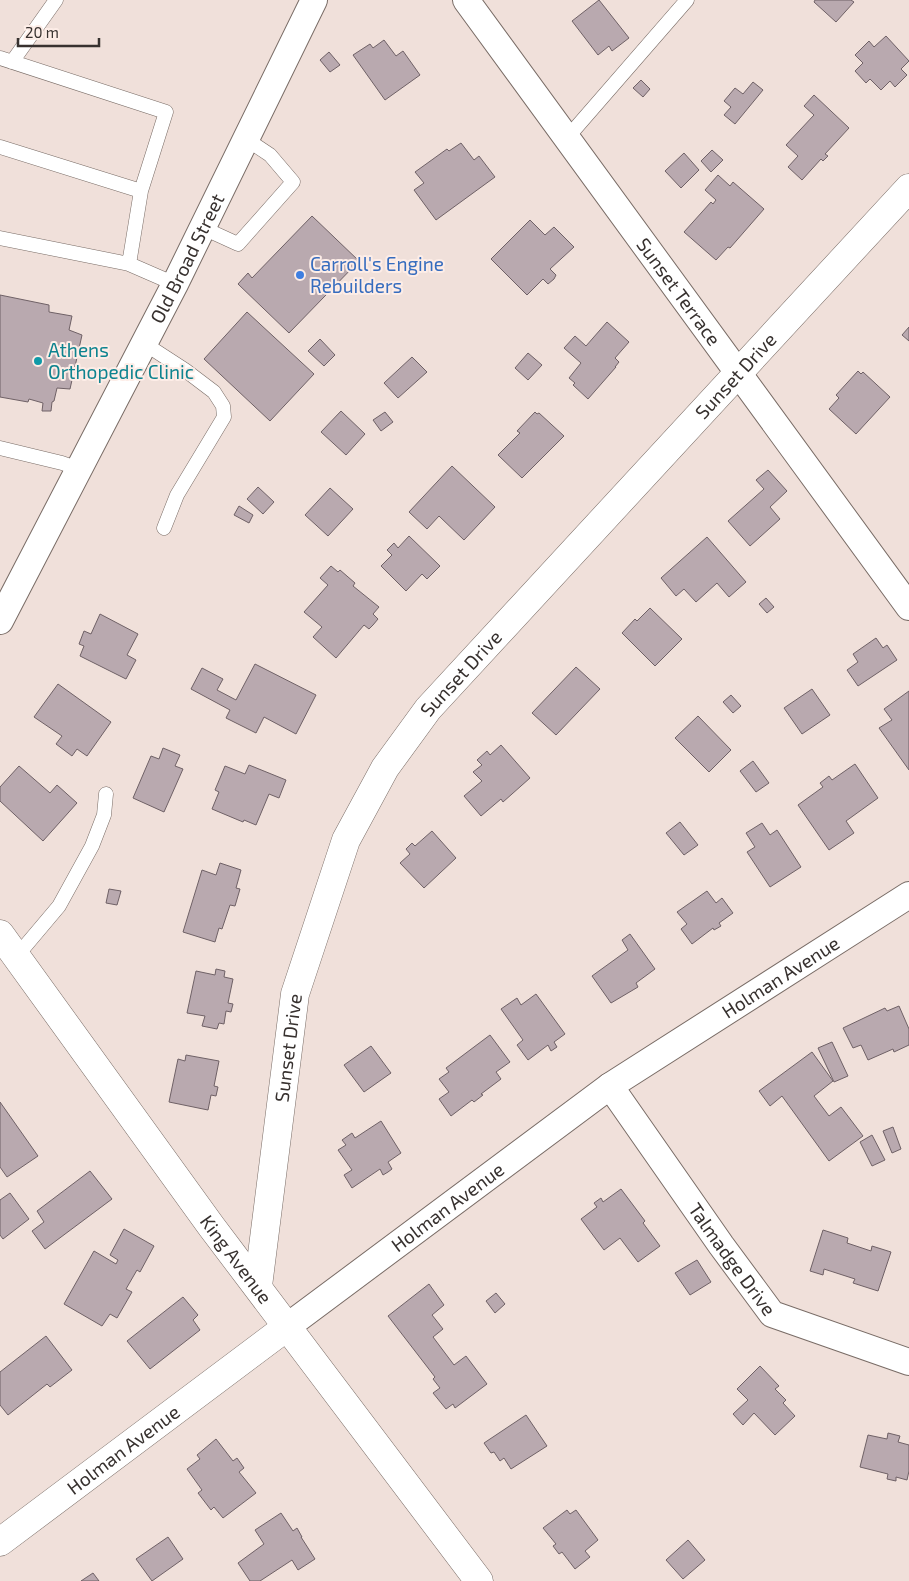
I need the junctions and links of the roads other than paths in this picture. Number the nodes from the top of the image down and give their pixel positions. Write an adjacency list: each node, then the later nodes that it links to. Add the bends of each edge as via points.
1 (56, 0): 5 (lane)
2 (314, 0): 7 (street, Old Broad Street)
3 (466, 0): 6 (street, Sunset Terrace)
4 (687, 0): 6 (lane)
5 (6, 60): 10 (lane, via 166,112)
6 (567, 138): 16 (street, Sunset Terrace)
7 (246, 139): 11 (street, Old Broad Street); 11 (lane, via 270,155 293,182 238,244)
8 (0, 147): 10 (lane)
9 (909, 188): 16 (street, Sunset Drive)
10 (141, 191): 13 (lane)
11 (203, 228): 14 (street, Old Broad Street)
12 (0, 238): 13 (lane)
13 (129, 264): 14 (lane)
14 (175, 284): 15 (street, Old Broad Street)
15 (144, 344): 18 (street, Old Broad Street); 19 (lane, via 214,392 223,406 224,417 177,495)
16 (738, 372): 21 (street, Sunset Terrace); 27 (street, Sunset Drive, via 428,709 385,768 346,840 295,994)
17 (0, 448): 18 (lane)
18 (79, 469): 20 (street, Old Broad Street)
19 (164, 528)
20 (4, 606)
21 (909, 608)
22 (106, 794): 25 (lane, via 104,815 92,846 58,906)
23 (909, 895): 26 (street, Holman Avenue)
24 (0, 934): 25 (street, King Avenue)
25 (16, 957): 27 (street, King Avenue)
26 (610, 1086): 28 (street, Holman Avenue); 29 (street, Talmadge Drive, via 772,1314)
27 (258, 1286): 28 (street, King Avenue)
28 (288, 1326): 30 (street, Holman Avenue); 31 (street, King Avenue)
29 (909, 1362)
30 (0, 1542)
31 (478, 1581)

